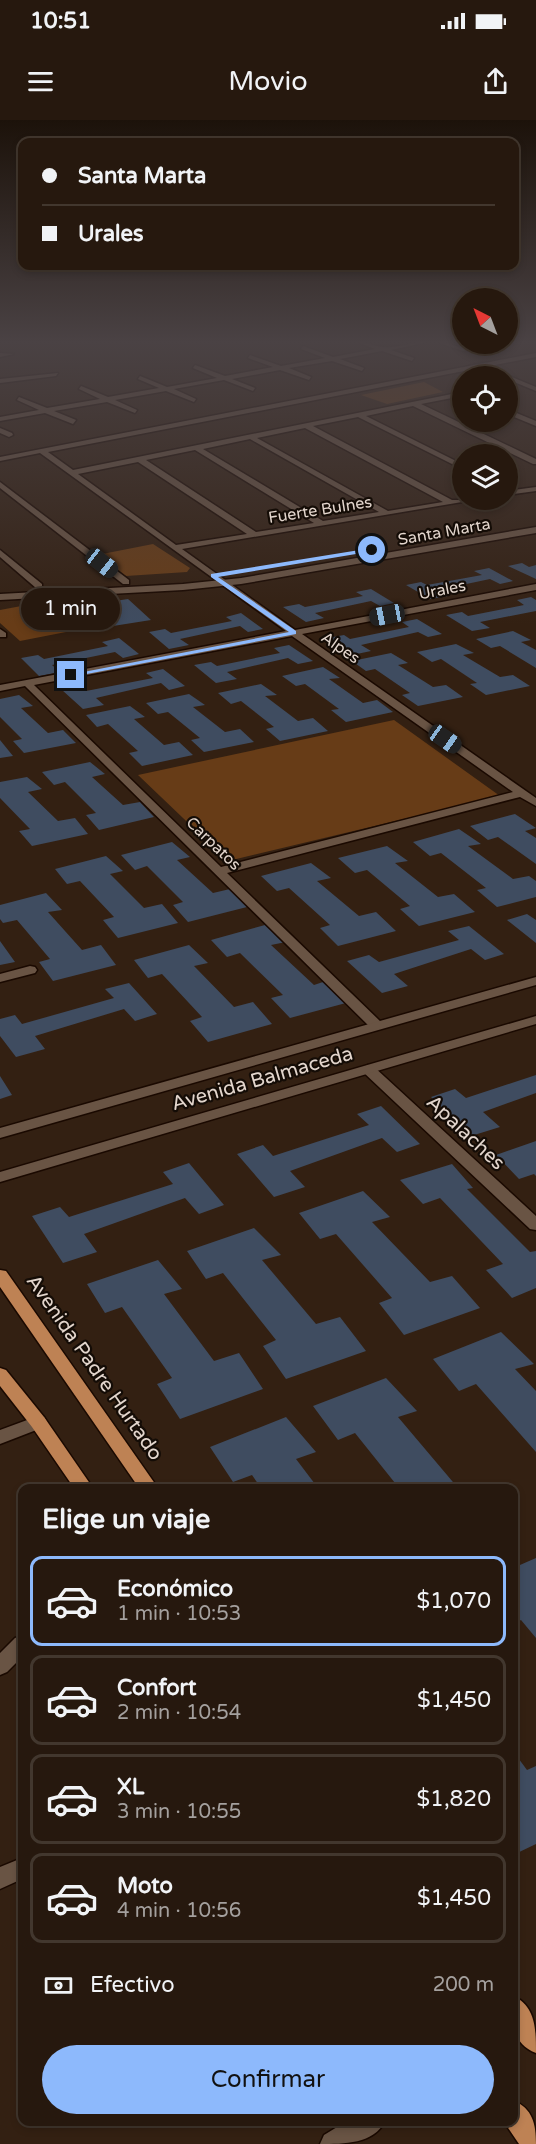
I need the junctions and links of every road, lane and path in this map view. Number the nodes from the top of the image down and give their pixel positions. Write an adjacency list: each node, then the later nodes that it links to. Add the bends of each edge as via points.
1 (122, 435): 8 (street)
2 (259, 435): 6 (street)
3 (325, 435): 17 (street)
4 (400, 435): 11 (street)
5 (480, 435): 12 (street)
6 (251, 437): 7 (street); 18 (street)
7 (196, 448): 10 (street); 20 (street)
8 (42, 451): 9 (street); 13 (street, Alpes)
9 (0, 459)
10 (139, 459): 13 (street); 22 (street)
11 (452, 462)
12 (536, 462)
13 (72, 473): 23 (street, Alpes)
14 (0, 484): 26 (street)
15 (536, 489): 16 (street)
16 (518, 491)
17 (451, 503): 18 (street, Fuerte Bulnes)
18 (386, 513): 20 (street, Fuerte Bulnes)
19 (536, 521): 25 (street, Santa Marta)
20 (322, 524): 22 (street, Fuerte Bulnes)
21 (536, 531): 27 (street, Santa Marta)
22 (254, 535): 23 (street, Fuerte Bulnes)
23 (176, 548): 25 (street, Alpes)
24 (0, 553): 28 (street)
25 (213, 576): 26 (street, Santa Marta); 27 (street, Alpes)
26 (126, 582): 28 (street, Santa Marta)
27 (224, 583): 31 (street, Santa Marta); 32 (street, Alpes)
28 (39, 586): 29 (street, Santa Marta)
29 (0, 588)
30 (533, 589): 32 (street, Urales)
31 (0, 597)
32 (294, 633): 33 (street, Urales); 35 (street, Alpes)
33 (27, 683): 34 (street, Urales); 37 (street, Carpatos)
34 (0, 688)
35 (522, 793): 36 (street, Alpes); 37 (street)
36 (536, 803)
37 (219, 871): 42 (street, Carpatos)
38 (30, 970): 39 (street)
39 (0, 978)
40 (536, 981): 42 (street, Avenida Balmaceda)
41 (536, 1020): 43 (street, Avenida Balmaceda)
42 (377, 1026): 44 (street, Avenida Balmaceda)
43 (368, 1069): 45 (street, Avenida Balmaceda); 46 (street, Apalaches)
44 (0, 1133)
45 (0, 1177)
46 (536, 1225)
47 (0, 1275): 52 (main road, Avenida Padre Hurtado)
48 (0, 1374): 49 (main road)
49 (38, 1422): 50 (street); 51 (main road)
50 (0, 1437)
51 (81, 1484)
52 (146, 1484)
53 (18, 1648): 54 (street)
54 (0, 1666)
55 (18, 1870): 56 (street)
56 (0, 1878)
57 (518, 2015): 58 (main road)
58 (536, 2041)
59 (518, 2120): 62 (main road)
60 (364, 2126): 61 (street)
61 (333, 2144)
62 (534, 2144)

